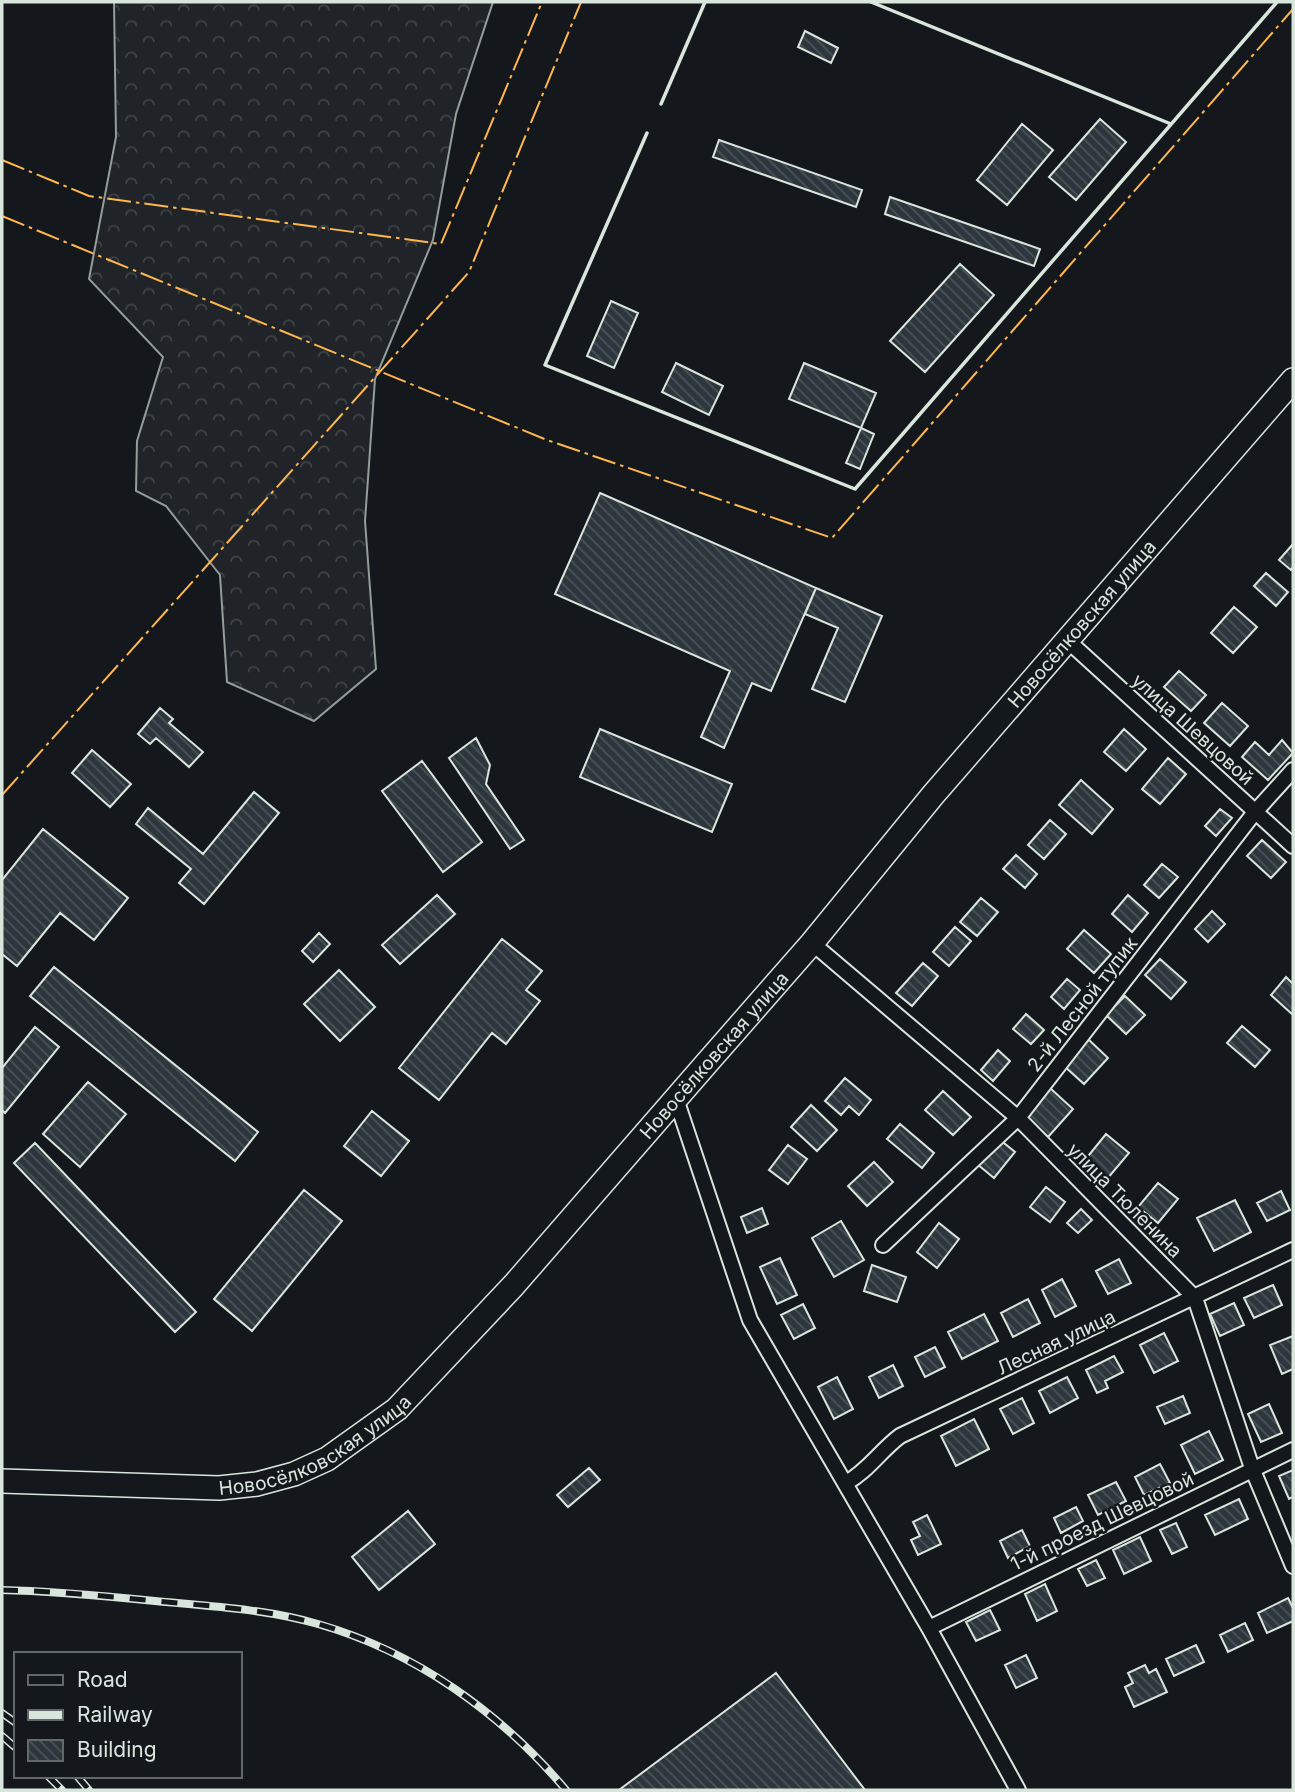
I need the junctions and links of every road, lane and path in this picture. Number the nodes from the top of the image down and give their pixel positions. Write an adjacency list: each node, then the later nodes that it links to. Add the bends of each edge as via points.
1 (1293, 380): 2 (main road, Новосёлковская улица)
2 (1067, 640): 4 (street, улица Шевцовой); 6 (main road, Новосёлковская улица)
3 (1293, 770): 4 (street, 2-й Лесной тупик)
4 (1255, 812): 5 (street, улица Шевцовой); 8 (street, 2-й Лесной тупик)
5 (1293, 846)
6 (812, 943): 7 (main road, Новосёлковская улица); 8 (street, улица Тюленина)
7 (676, 1099): 14 (main road, Новосёлковская улица, via 513,1286 397,1409 327,1459 257,1484 219,1488); 15 (street, via 750,1320)
8 (1018, 1118): 9 (street, 2-й Лесной тупик); 11 (street, улица Тюленина)
9 (883, 1245)
10 (1293, 1250): 11 (street, Лесная улица)
11 (1195, 1298): 13 (street, улица Тюленина); 15 (street, Лесная улица, via 900,1436 883,1448 862,1474)
12 (1293, 1450): 13 (street, 1-й проезд Шевцовой)
13 (1252, 1468): 16 (street, улица Тюленина); 17 (street, 1-й проезд Шевцовой)
14 (2, 1481)
15 (846, 1483): 17 (street)
16 (1293, 1566)
17 (929, 1628): 18 (street)
18 (1018, 1790)

